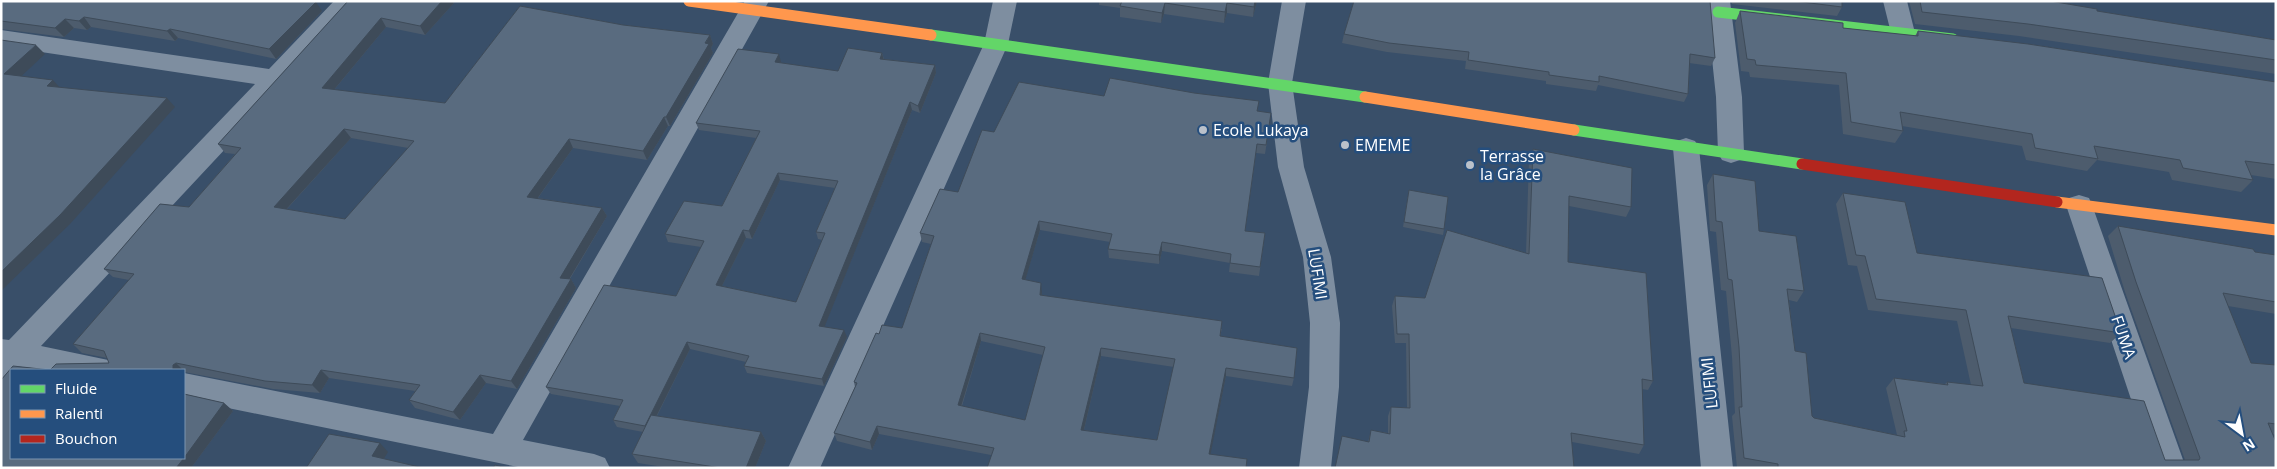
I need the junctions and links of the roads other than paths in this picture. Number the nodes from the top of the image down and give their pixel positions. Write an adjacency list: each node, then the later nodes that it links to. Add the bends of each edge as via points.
1 (348, 1): 12 (street)
2 (689, 1): 6 (street)
3 (1005, 1): 11 (street)
4 (1294, 1): 13 (street, LUFIMI)
5 (1896, 1): 8 (street)
6 (754, 6): 11 (street); 21 (street)
7 (1718, 6): 8 (street); 15 (street, via 1729,97)
8 (1903, 33): 10 (street)
9 (1, 38): 12 (street)
10 (1961, 40)
11 (996, 44): 13 (street); 23 (street)
12 (276, 79): 18 (street)
13 (1280, 83): 14 (street); 24 (street, LUFIMI, via 1292,167 1317,257 1325,323 1324,387)
14 (1686, 148): 15 (street); 25 (street, LUFIMI)
15 (1731, 153): 16 (street)
16 (2079, 205): 17 (street); 26 (street, FUMA)
17 (2276, 230)
18 (6, 357): 19 (street)
19 (95, 369)
20 (185, 386): 21 (street)
21 (502, 450): 22 (street)
22 (594, 468)
23 (804, 468)
24 (1315, 468)
25 (1718, 468)
26 (2170, 468)

